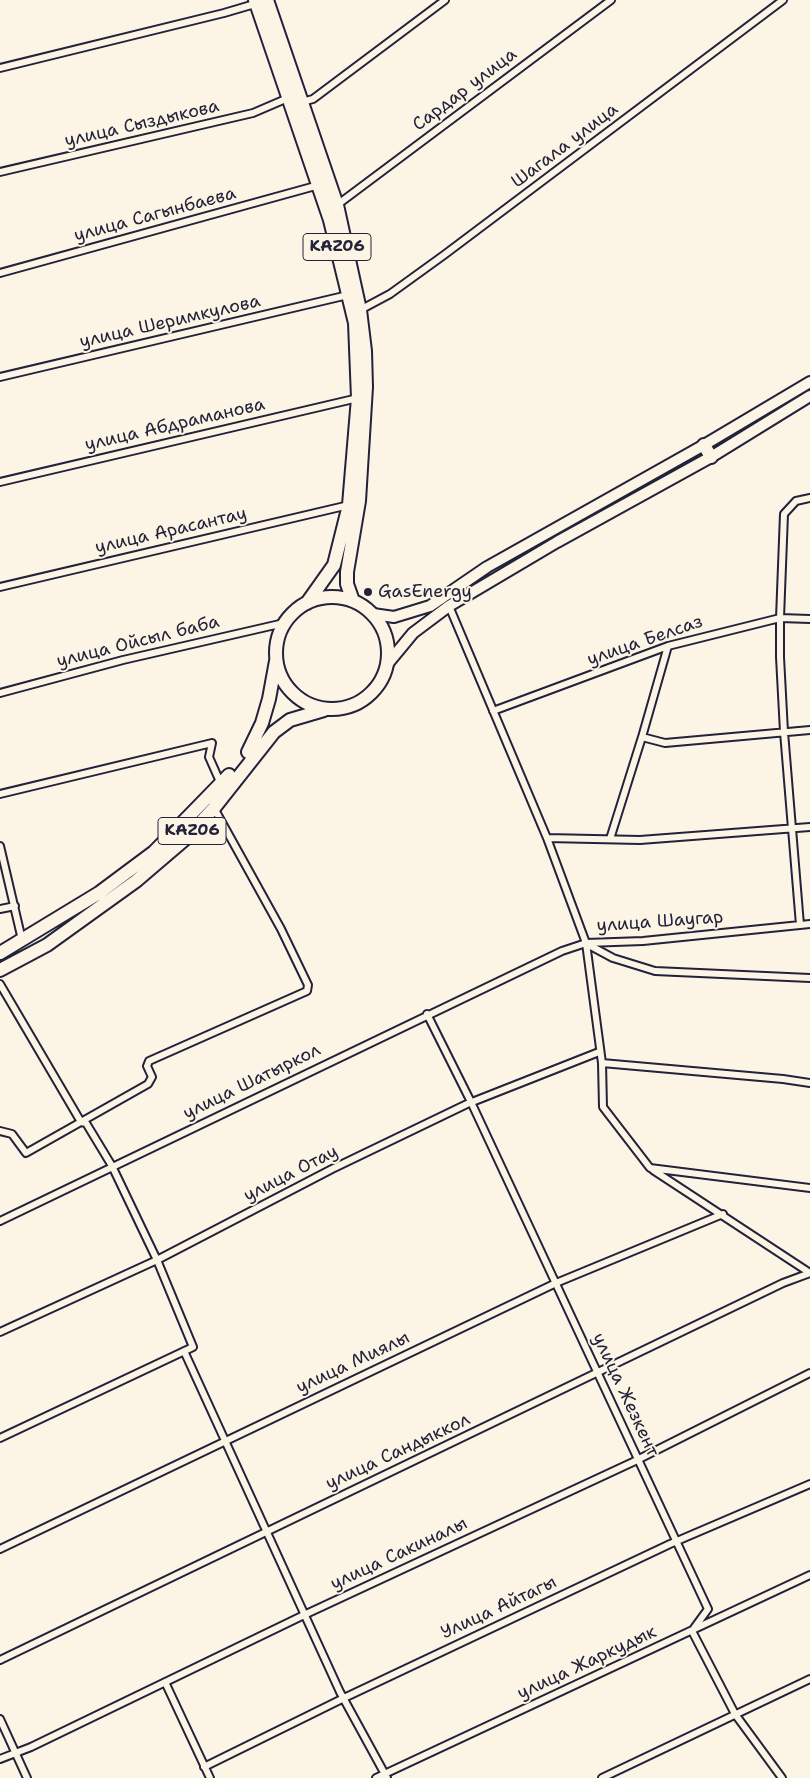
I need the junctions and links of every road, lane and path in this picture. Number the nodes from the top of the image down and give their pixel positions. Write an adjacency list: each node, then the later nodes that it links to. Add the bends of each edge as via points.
1 (444, 0): 7 (street, via 313,99)
2 (611, 0): 10 (street, Сардар улица)
3 (783, 0): 13 (street, Шагала улица, via 444,256 390,294)
4 (263, 1): 5 (street); 6 (highway, KАZ06); 7 (highway, KАZ06)
5 (0, 68)
6 (288, 98): 8 (street, улица Сыздыкова, via 252,113); 9 (highway, KАZ06)
7 (302, 102): 10 (highway, KАZ06)
8 (0, 172)
9 (319, 185): 11 (street, улица Сагынбаева); 12 (highway, KАZ06)
10 (337, 205): 13 (highway, KАZ06)
11 (0, 273)
12 (348, 295): 14 (street, улица Шеримкулова); 17 (highway, KАZ06, via 354,323)
13 (360, 310): 24 (highway, KАZ06, via 366,387 359,501 347,572)
14 (0, 377)
15 (810, 382): 18 (main road)
16 (810, 396): 19 (main road)
17 (358, 398): 20 (street, улица Абдраманова); 22 (highway, KАZ06)
18 (704, 445): 19 (highway); 27 (main road, via 487,567 430,606 394,617)
19 (711, 456): 26 (main road)
20 (0, 482)
21 (810, 498): 28 (street, via 796,501 784,514)
22 (349, 505): 23 (street, улица Арасантау); 25 (highway, KАZ06, via 334,566)
23 (0, 587)
24 (353, 601): 25 (highway, KАZ06, via 338,597); 27 (highway, KАZ06)
25 (307, 603): 30 (highway, KАZ06)
26 (449, 606): 33 (main road, via 413,633); 36 (street)
27 (373, 614): 33 (highway, KАZ06, via 383,628)
28 (780, 618): 29 (street, улица Белсаз); 31 (street, улица Белсаз); 38 (street)
29 (810, 619)
30 (284, 623): 32 (highway, KАZ06, via 277,641); 34 (street, улица Ойсыл баба, via 123,660)
31 (668, 646): 36 (street, улица Белсаз); 39 (street)
32 (276, 661): 35 (highway, KАZ06, via 281,678 292,693 307,704); 40 (highway, KАZ06, via 258,736)
33 (388, 662): 35 (highway, KАZ06, via 383,679 359,704)
34 (0, 693)
35 (324, 710): 42 (highway, KАZ06, via 290,720 274,732)
36 (493, 710): 45 (street)
37 (810, 730): 38 (street)
38 (784, 732): 39 (street, via 665,743); 44 (street)
39 (642, 736): 46 (street)
40 (221, 785): 41 (street, via 209,757 212,743); 52 (highway, KАZ06, via 154,852 99,893)
41 (0, 794)
42 (214, 808): 55 (highway, KАZ06, via 184,840 136,881 47,945); 64 (street, via 281,929 308,985 307,991 149,1061 147,1066 152,1082)
43 (810, 827): 44 (street)
44 (792, 828): 46 (street, via 640,840); 51 (street)
45 (547, 838): 46 (street); 53 (street)
46 (610, 839)
47 (0, 846): 48 (street)
48 (15, 906): 49 (street); 52 (street)
49 (0, 909)
50 (810, 924): 51 (street, улица Шаугар)
51 (800, 925): 53 (street, улица Шаугар, via 643,941)
52 (22, 941): 54 (highway, KАZ06)
53 (586, 943): 56 (street, улица Шаугар); 57 (street, via 613,958 655,971); 60 (street)
54 (0, 953)
55 (0, 970)
56 (517, 971): 59 (street, улица Шатыркол)
57 (810, 978)
58 (0, 984): 64 (street)
59 (427, 1014): 63 (street, улица Жезкент); 66 (street, улица Шатыркол)
60 (600, 1052): 61 (street); 63 (street, улица Отау)
61 (602, 1063): 62 (street); 67 (street, via 603,1107)
62 (810, 1083)
63 (471, 1102): 71 (street, улица Отау, via 377,1146); 73 (street, улица Жезкент)
64 (81, 1122): 65 (street, via 26,1153 12,1134); 66 (street, via 86,1123)
65 (0, 1130)
66 (112, 1166): 70 (street, улица Шатыркол); 71 (street)
67 (650, 1168): 68 (street); 69 (street)
68 (810, 1188)
69 (723, 1214): 72 (street); 73 (street, улица Миялы)
70 (0, 1221)
71 (157, 1260): 74 (street, улица Отау); 75 (street, via 193,1347)
72 (810, 1273): 77 (street, улица Сандыккол, via 783,1283)
73 (556, 1283): 77 (street, улица Жезкент); 79 (street, улица Миялы)
74 (0, 1332)
75 (184, 1351): 78 (street); 79 (street)
76 (810, 1373): 80 (street, улица Сакиналы)
77 (598, 1374): 80 (street, улица Жезкент); 82 (street, улица Сандыккол)
78 (0, 1438)
79 (223, 1441): 82 (street); 84 (street, улица Миялы)
80 (638, 1460): 83 (street, улица Жезкент); 86 (street, улица Сакиналы)
81 (810, 1484): 83 (street, Улица Айтагы)
82 (266, 1532): 86 (street); 88 (street, улица Сандыккол)
83 (676, 1541): 87 (street, улица Жезкент, via 708,1610); 91 (street, Улица Айтагы)
84 (0, 1549)
85 (810, 1575): 87 (street, улица Жаркудык)
86 (304, 1615): 90 (street, улица Сакиналы); 91 (street)
87 (692, 1631): 92 (street); 97 (street, улица Жаркудык)
88 (0, 1660)
89 (810, 1679): 92 (street)
90 (165, 1682): 94 (street, улица Сакиналы); 96 (street)
91 (344, 1698): 96 (street, Улица Айтагы); 97 (street)
92 (735, 1714): 101 (street); 102 (street)
93 (0, 1719): 94 (street)
94 (15, 1752): 95 (street, улица Сакиналы); 98 (street)
95 (0, 1759)
96 (204, 1768): 99 (street)
97 (386, 1776): 100 (street, улица Жаркудык)
98 (27, 1778)
99 (210, 1778)
100 (376, 1778)
101 (602, 1778)
102 (782, 1778)

